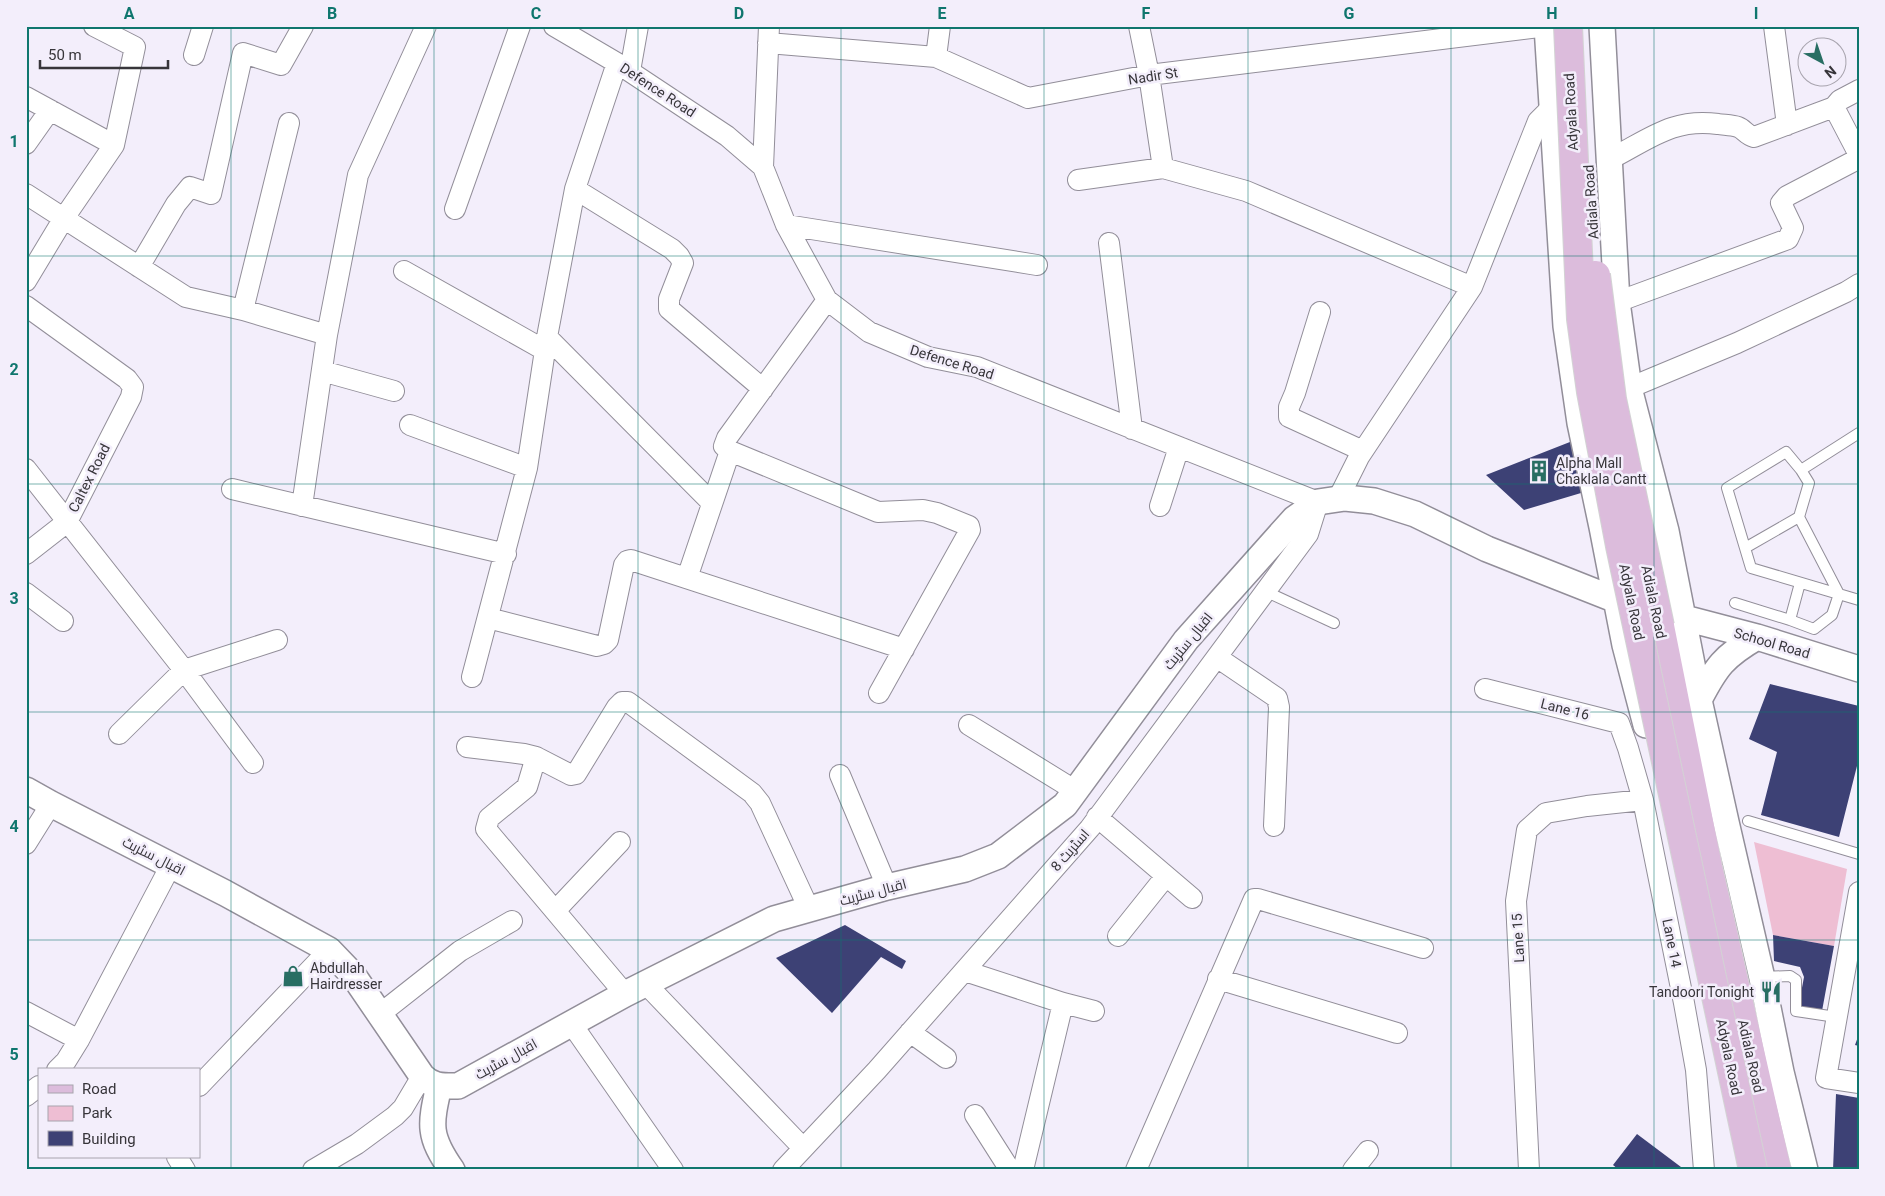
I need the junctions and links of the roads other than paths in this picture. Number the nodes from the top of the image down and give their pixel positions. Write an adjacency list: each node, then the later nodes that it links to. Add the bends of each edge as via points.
1 (94, 26): 28 (street, via 135,47)
2 (203, 26): 16 (street)
3 (303, 26): 40 (street, via 281,64 243,53 211,194 190,187 176,204)
4 (426, 26): 50 (street, via 358,175)
5 (520, 26): 35 (street)
6 (554, 26): 18 (street, Defence Road)
7 (638, 26): 18 (street)
8 (940, 26): 17 (street)
9 (1140, 26): 19 (street)
10 (1547, 26): 19 (street, Nadir St); 23 (street)
11 (1568, 26): 163 (main road, Adyala Road, bridge, via 1581,319 1592,392 1620,546)
12 (1586, 26): 164 (main road, Adiala Road, bridge, via 1588,174 1596,279 1612,399 1708,867)
13 (1602, 26): 29 (street)
14 (1774, 26): 26 (street)
15 (769, 35): 17 (street, Nadir St); 30 (street)
16 (194, 55)
17 (936, 57): 19 (street, Nadir St, via 1028,98)
18 (624, 67): 30 (street, Defence Road, via 727,136); 33 (street)
19 (1149, 75): 31 (street)
20 (1859, 90): 22 (street)
21 (26, 97): 24 (street)
22 (1834, 107): 26 (street); 46 (street, via 1857,151 1856,160 1787,196 1781,204 1793,228 1788,239)
23 (1551, 108): 44 (street, اسٹریٹ 8, via 1538,121); 80 (street, via 1566,326 1580,423)
24 (50, 110): 27 (street); 28 (street)
25 (288, 123): 48 (street)
26 (1787, 124): 29 (street, via 1754,137 1739,128 1706,123 1682,124 1616,156)
27 (26, 144)
28 (114, 144): 36 (street)
29 (1609, 156): 46 (street)
30 (762, 167): 37 (street, Defence Road)
31 (1163, 168): 32 (street); 44 (street, via 1246,190)
32 (1078, 180)
33 (575, 189): 51 (street); 54 (street, via 679,256 683,263 669,299 669,309)
34 (26, 194): 36 (street)
35 (455, 209)
36 (64, 218): 40 (street); 42 (street)
37 (786, 225): 39 (street); 45 (street, Defence Road)
38 (1109, 243): 57 (street)
39 (1036, 265)
40 (139, 267): 48 (street, via 186,297)
41 (404, 271): 51 (street)
42 (26, 281)
43 (1859, 284): 53 (street, via 1736,343)
44 (1472, 287): 61 (street, اسٹریٹ 8)
45 (827, 300): 54 (street); 57 (street, Defence Road, via 869,332 928,357 978,367)
46 (1617, 302): 53 (street)
47 (26, 306): 71 (street, Caltex Road, via 127,379 133,387 131,397)
48 (243, 310): 50 (street)
49 (1320, 312): 61 (street, via 1289,407 1289,417)
50 (327, 335): 52 (street)
51 (547, 344): 62 (street); 67 (street)
52 (322, 371): 55 (street); 68 (street)
53 (1629, 388): 84 (street, via 1666,531)
54 (763, 389): 60 (street, via 727,438 724,446)
55 (394, 391)
56 (410, 425): 62 (street)
57 (1132, 429): 59 (street, Defence Road)
58 (1859, 433): 64 (lane)
59 (1179, 447): 66 (street, Defence Road); 69 (street)
60 (730, 451): 67 (street); 90 (street, via 878,512 923,510 969,526 970,530)
61 (1363, 451): 66 (street, اسٹریٹ 8)
62 (528, 468): 74 (street)
63 (26, 469): 71 (street)
64 (1801, 470): 70 (lane, via 1809,482); 72 (lane, via 1786,452 1727,488)
65 (232, 489): 68 (street)
66 (1328, 501): 77 (street, اسٹریٹ 8); 80 (street, via 1345,498 1374,501 1415,514 1487,549); 106 (street, اقبال سٹریٹ, via 1294,519 1186,640)
67 (712, 503): 75 (street)
68 (302, 506): 74 (street)
69 (1160, 506)
70 (1799, 517): 72 (lane); 79 (lane)
71 (67, 522): 73 (street, Caltex Road); 93 (street)
72 (1745, 548): 76 (lane, via 1751,568)
73 (26, 554)
74 (506, 554): 83 (street)
75 (687, 578): 83 (street, via 627,561 608,640 597,646); 90 (street)
76 (1800, 582): 79 (lane); 85 (lane)
77 (1267, 592): 87 (lane); 91 (street, اسٹریٹ 8)
78 (26, 593): 86 (street)
79 (1839, 594): 81 (lane); 85 (lane, via 1832,615 1814,628)
80 (1616, 600): 84 (street); 162 (street, via 1624,645 1653,753)
81 (1859, 600)
82 (1735, 603): 85 (lane)
83 (488, 618): 94 (street)
84 (1684, 619): 88 (street, School Road); 97 (street)
85 (1790, 620)
86 (64, 622)
87 (1334, 623)
88 (1756, 638): 92 (street, School Road); 97 (street, via 1723,661 1712,674)
89 (277, 640): 93 (street)
90 (904, 649): 96 (street)
91 (1218, 658): 109 (street, اسٹریٹ 8); 111 (street, via 1277,698)
92 (1859, 669)
93 (184, 670): 99 (street); 103 (street)
94 (472, 677)
95 (1486, 689): 101 (street, Lane 16, via 1619,723)
96 (879, 693)
97 (1699, 700): 128 (street)
98 (969, 724): 106 (street)
99 (119, 734)
100 (466, 747): 102 (street)
101 (1628, 748): 107 (street, Lane 14)
102 (536, 757): 120 (street, via 576,774 617,707 628,702 752,793 760,803); 121 (street, via 527,787 489,818 486,829)
103 (253, 762)
104 (840, 775): 117 (street)
105 (26, 790): 108 (street, اقبال سٹریٹ)
106 (1076, 791): 117 (street, اقبال سٹریٹ, via 1065,806 998,856 965,869)
107 (1643, 800): 160 (street, Lane 15, via 1546,813 1527,830 1516,901); 161 (street, Lane 14, via 1696,1070)
108 (50, 804): 113 (street); 115 (street, اقبال سٹریٹ)
109 (1097, 817): 116 (street); 127 (street, اسٹریٹ 8)
110 (1748, 821): 114 (lane)
111 (1274, 826)
112 (620, 842): 121 (street)
113 (26, 844)
114 (1859, 854)
115 (171, 865): 126 (street, اقبال سٹریٹ); 139 (street)
116 (1166, 876): 119 (street); 124 (street)
117 (887, 887): 120 (street, اقبال سٹریٹ)
118 (1859, 892): 123 (street)
119 (1192, 898)
120 (809, 909): 130 (street, اقبال سٹریٹ, via 774,920)
121 (555, 911): 130 (street)
122 (512, 921): 134 (street, via 460,951)
123 (1855, 931): 135 (street)
124 (1118, 936)
125 (1423, 948): 129 (street, via 1254,899)
126 (329, 950): 134 (street, اقبال سٹریٹ, via 353,975); 144 (street)
127 (965, 971): 131 (street); 137 (street, اسٹریٹ 8)
128 (1762, 978): 135 (lane, via 1790,976 1796,980 1796,1011); 165 (street)
129 (1218, 979): 138 (street); 158 (street)
130 (635, 988): 136 (street, اقبال سٹریٹ); 148 (street)
131 (1063, 1003): 132 (street); 157 (street)
132 (1094, 1011)
133 (26, 1012): 139 (street)
134 (380, 1014): 142 (street, اقبال سٹریٹ)
135 (1836, 1017): 143 (street, via 1826,1078)
136 (571, 1023): 142 (street, اقبال سٹریٹ, via 458,1086); 154 (street)
137 (910, 1032): 140 (street); 148 (street, اسٹریٹ 8)
138 (1397, 1033)
139 (79, 1040): 141 (street)
140 (946, 1058)
141 (58, 1068)
142 (430, 1081): 152 (street, via 395,1116 357,1144); 153 (street, via 433,1134)
143 (1859, 1083)
144 (200, 1085)
145 (38, 1087): 146 (street)
146 (26, 1096)
147 (975, 1115): 156 (street)
148 (803, 1148): 155 (street, اسٹریٹ 8)
149 (1368, 1151): 159 (street)
150 (179, 1158): 151 (street)
151 (185, 1170)
152 (312, 1170)
153 (452, 1170)
154 (673, 1170)
155 (783, 1170)
156 (1010, 1170)
157 (1023, 1170)
158 (1136, 1170)
159 (1353, 1170)
160 (1528, 1170)
161 (1704, 1170)
162 (1744, 1170)
163 (1753, 1170)
164 (1777, 1170)
165 (1805, 1170)

